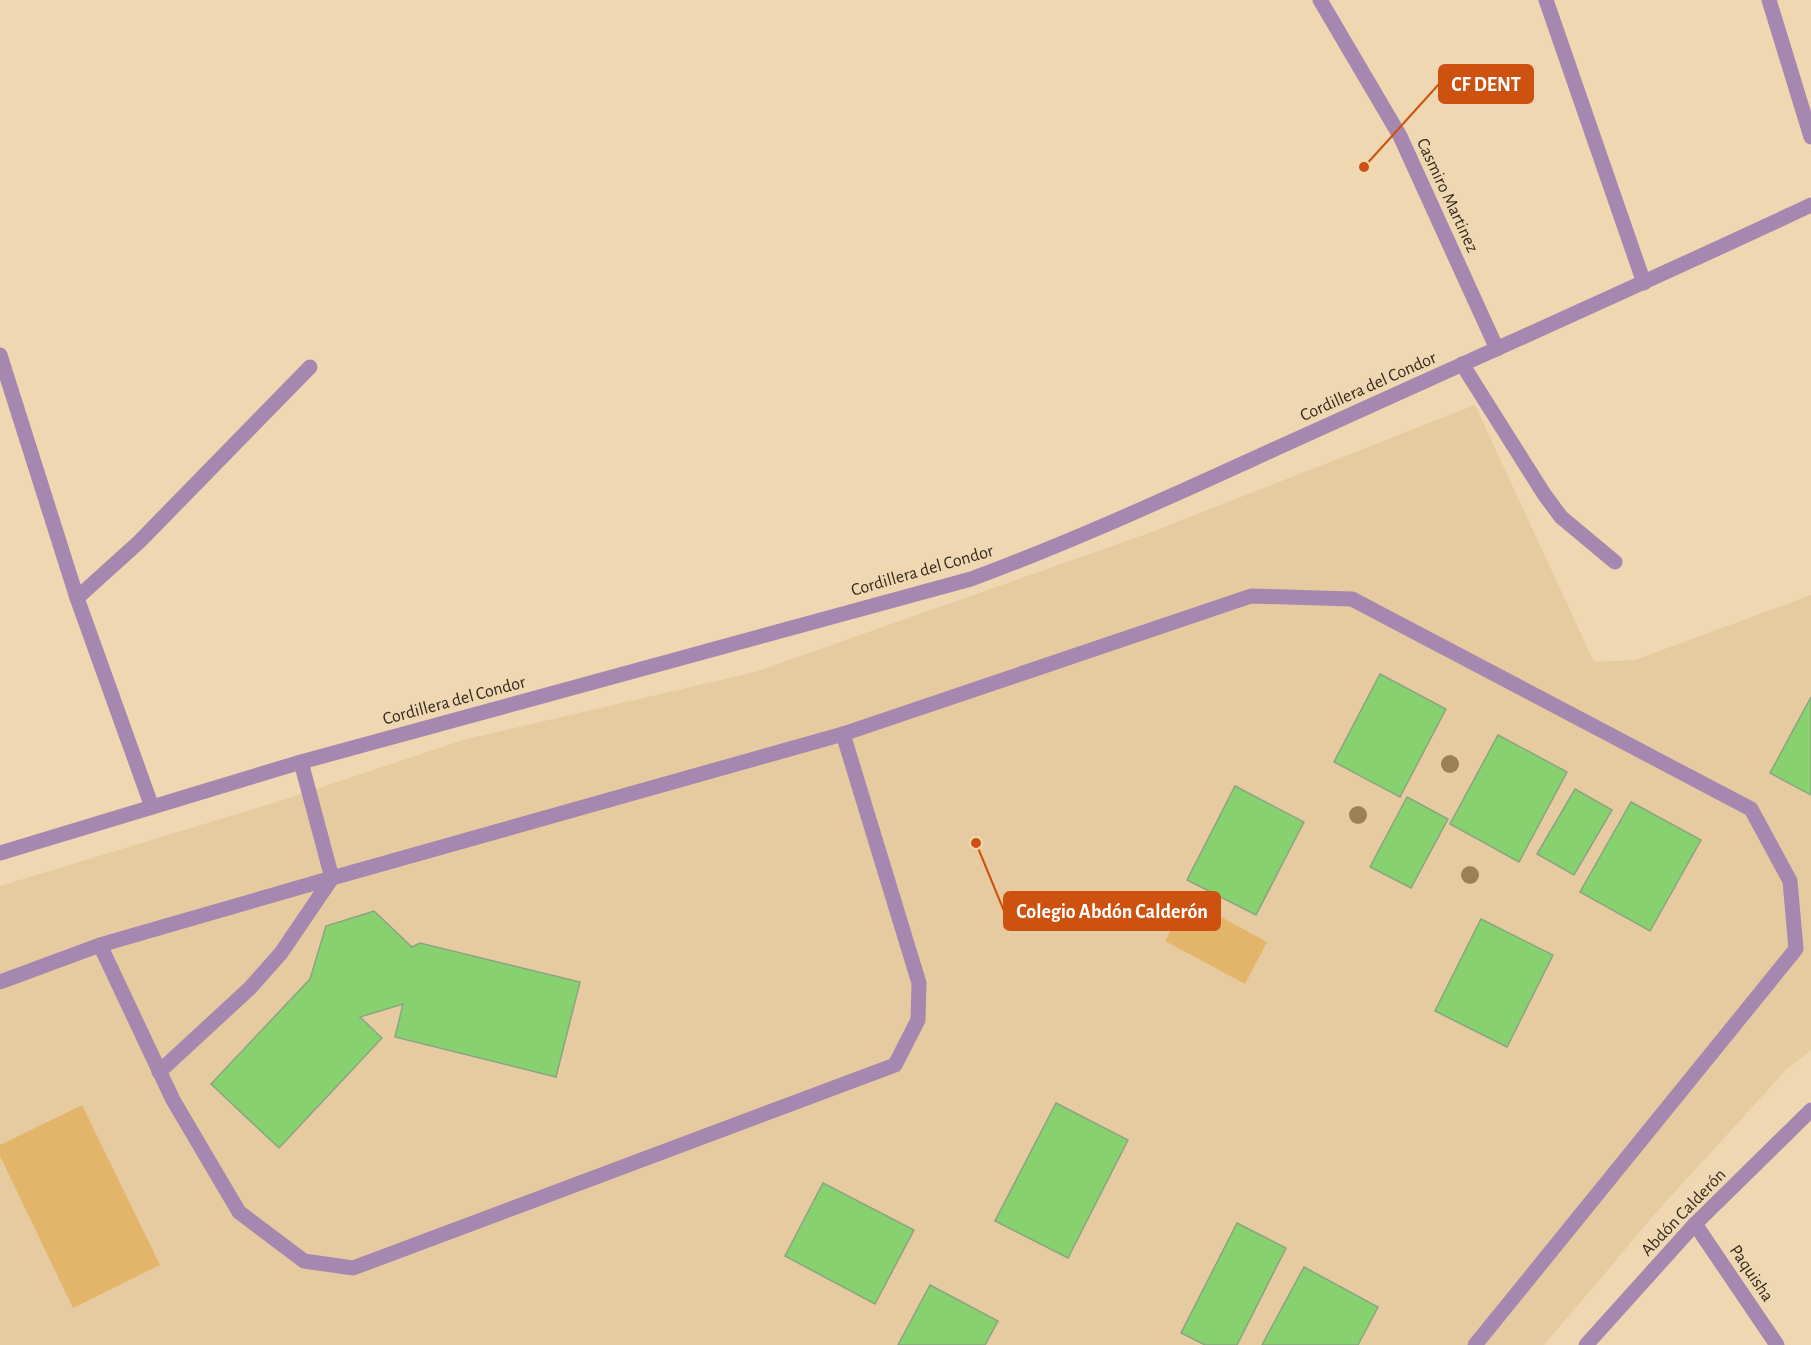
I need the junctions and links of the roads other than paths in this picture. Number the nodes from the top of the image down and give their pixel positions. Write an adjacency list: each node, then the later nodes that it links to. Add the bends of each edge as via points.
1 (1320, 0): 7 (street, Casmiro Martinez, via 1400,136)
2 (1546, 0): 6 (street)
3 (1769, 0): 4 (street)
4 (1811, 137)
5 (1811, 205): 6 (street, Cordillera del Condor)
6 (1644, 284): 7 (street, Cordillera del Condor)
7 (1497, 349): 9 (street, Cordillera del Condor)
8 (0, 355): 12 (street)
9 (1462, 364): 11 (street, via 1561,517); 14 (street, Cordillera del Condor, via 1127,516 971,579)
10 (310, 367): 12 (street, via 139,542)
11 (1615, 562)
12 (77, 598): 15 (street)
13 (843, 734): 17 (street); 20 (street, via 919,983 918,1020 895,1065 353,1269 304,1261 239,1212); 23 (street, via 1251,596 1352,599 1751,809 1790,881 1796,949)
14 (302, 762): 15 (street, Cordillera del Condor); 17 (street)
15 (152, 807): 16 (street, Cordillera del Condor)
16 (0, 853)
17 (332, 878): 18 (street); 20 (street, via 281,953 250,988)
18 (100, 945): 19 (street); 20 (street)
19 (0, 982)
20 (159, 1072)
21 (1811, 1110): 22 (street, Abdón Calderón)
22 (1695, 1224): 24 (street, Abdón Calderón); 25 (street, Paquisha)
23 (1476, 1345)
24 (1586, 1345)
25 (1777, 1345)

